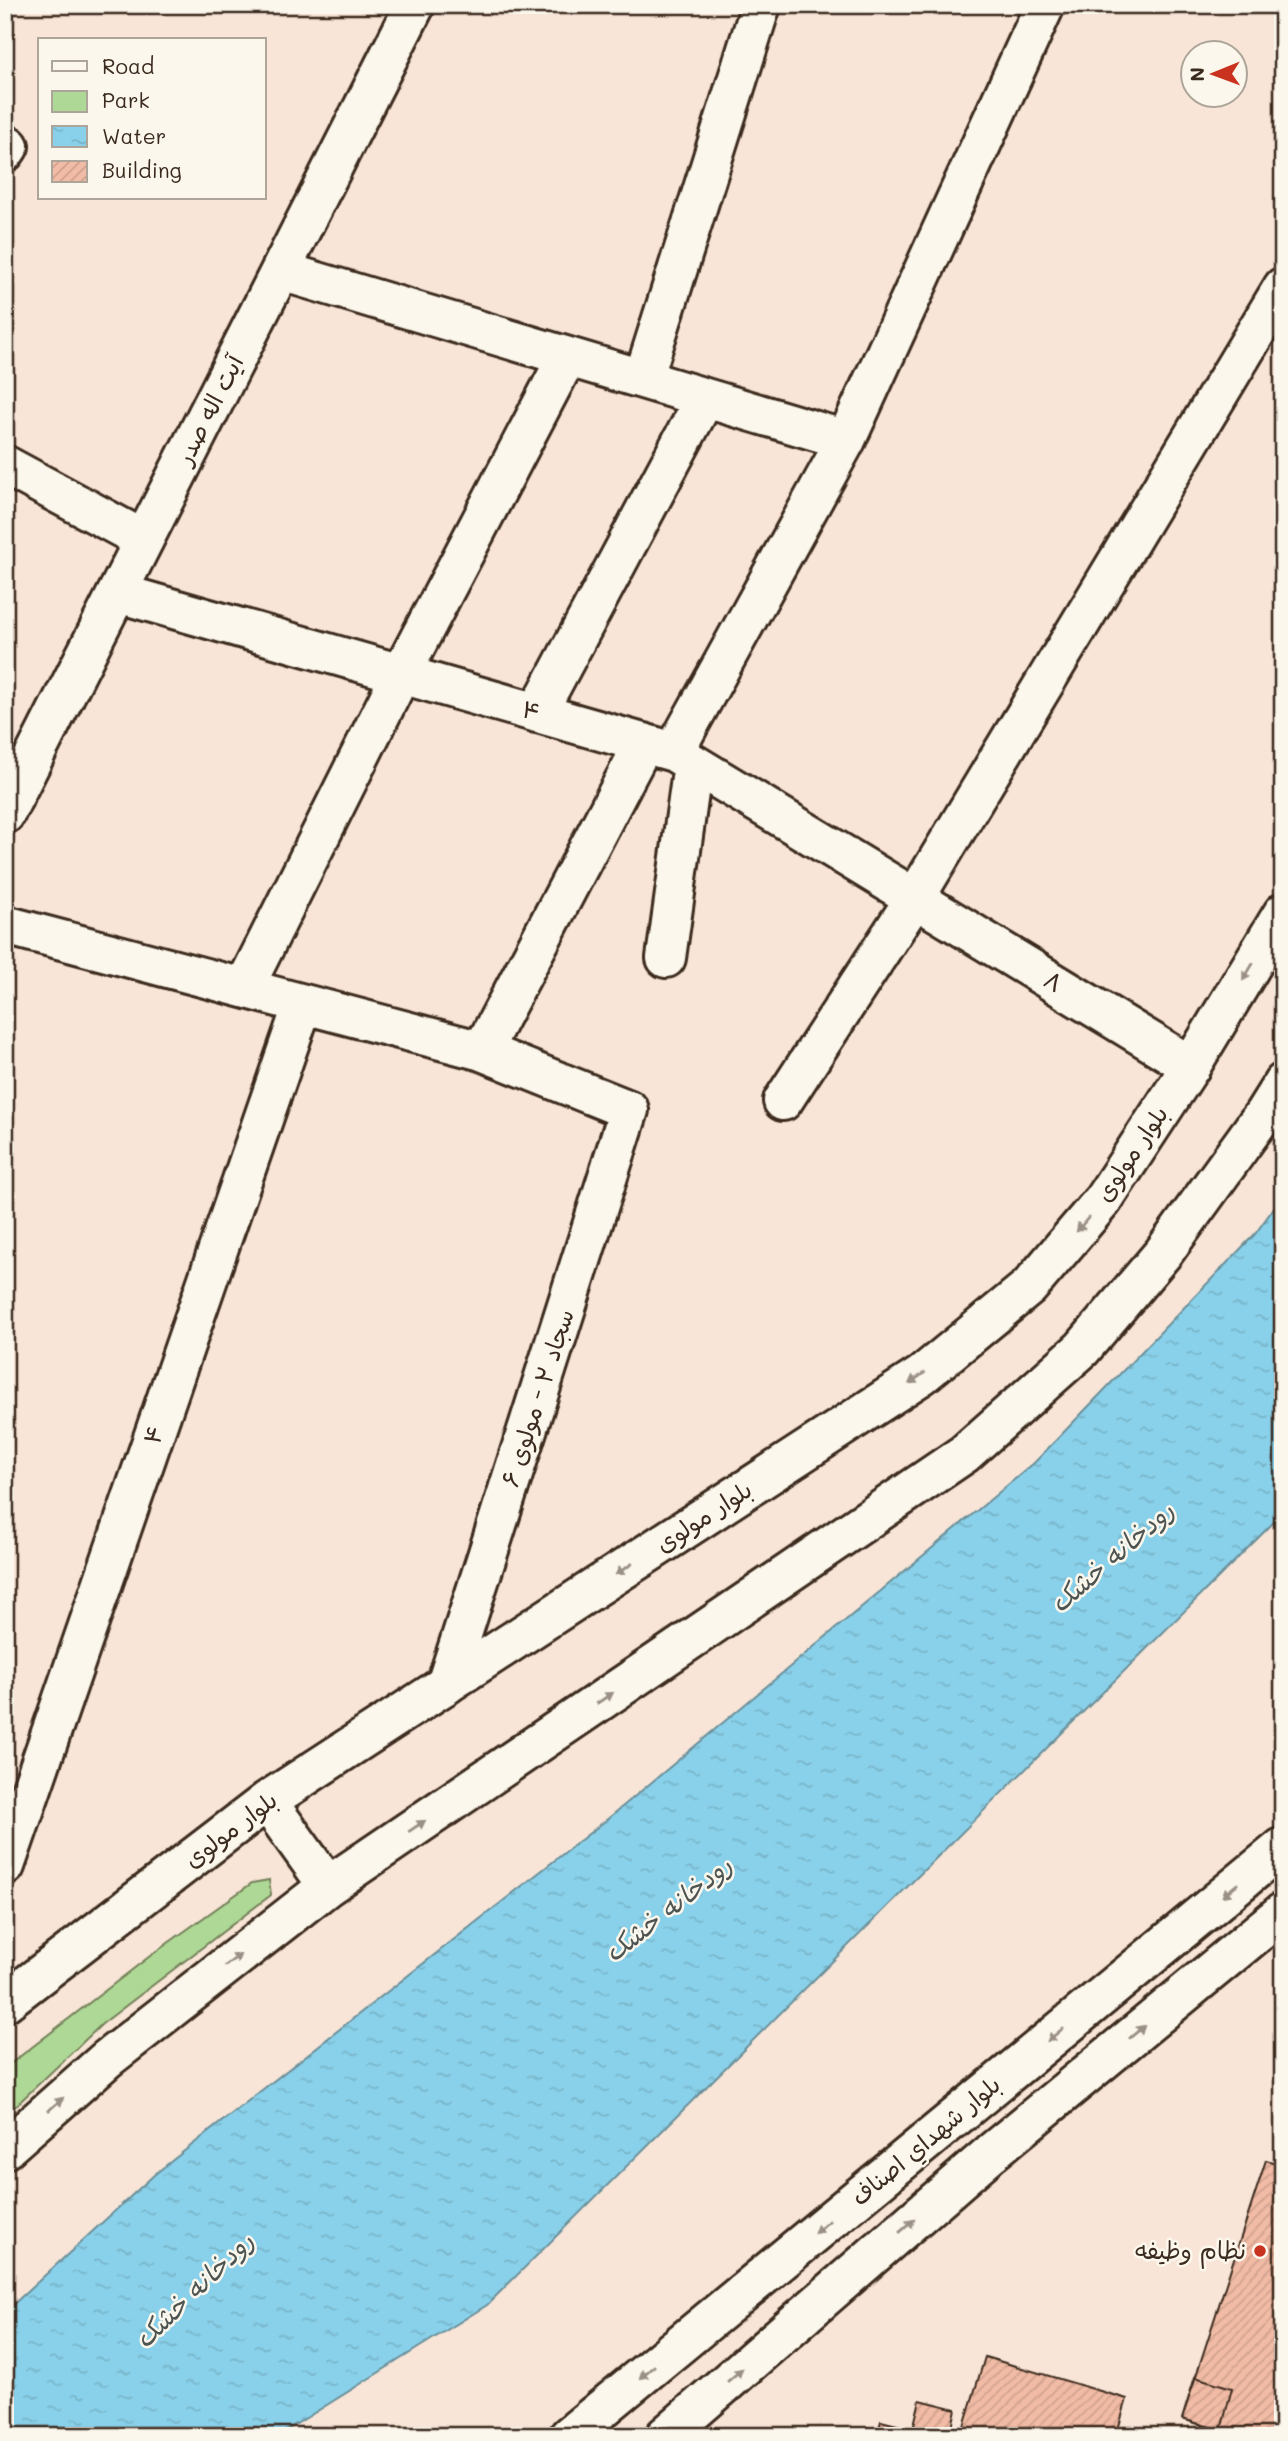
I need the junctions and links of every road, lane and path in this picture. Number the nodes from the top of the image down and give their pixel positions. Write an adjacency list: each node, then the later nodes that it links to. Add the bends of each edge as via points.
1 (415, 5): 4 (street, آیت اله صدر)
2 (761, 5): 7 (street)
3 (1045, 5): 9 (street)
4 (281, 271): 6 (street); 11 (street, آیت اله صدر)
5 (1283, 287): 17 (street)
6 (568, 357): 7 (street); 13 (street)
7 (643, 380): 8 (street)
8 (705, 398): 9 (street); 14 (street)
9 (846, 440): 15 (street)
10 (5, 465): 11 (street)
11 (144, 540): 12 (street, آیت اله صدر)
12 (118, 593): 13 (street, ۴); 16 (street, آیت اله صدر)
13 (401, 674): 14 (street, ۴); 21 (street)
14 (537, 713): 15 (street, ۴)
15 (670, 753): 17 (street, ۴); 20 (street); 23 (street)
16 (5, 814)
17 (915, 898): 24 (street, ۸); 26 (street)
18 (1283, 914): 24 (street, بلوار مولوی, one-way to 24)
19 (5, 925): 21 (street)
20 (666, 958)
21 (244, 988): 22 (street)
22 (303, 1004): 23 (street); 30 (street, ۴)
23 (482, 1051): 27 (street, سجاد ۲ - مولوی ۶, via 629,1110)
24 (1191, 1066): 27 (street, بلوار مولوی, one-way to 27, via 1103,1200 1029,1287 922,1376)
25 (1283, 1083): 31 (street, one-way to 25, via 964,1454 1082,1349 1164,1252)
26 (783, 1101)
27 (446, 1685): 28 (street, بلوار مولوی)
28 (267, 1801): 31 (street); 33 (street, بلوار مولوی)
29 (1283, 1847): 35 (street, بلوار شهداي اصناف, one-way to 35)
30 (5, 1866)
31 (328, 1886): 34 (street, one-way to 31, via 107,2059)
32 (1283, 1912): 36 (street, one-way to 32, via 991,2153)
33 (5, 2002)
34 (5, 2149)
35 (569, 2436)
36 (665, 2436)

